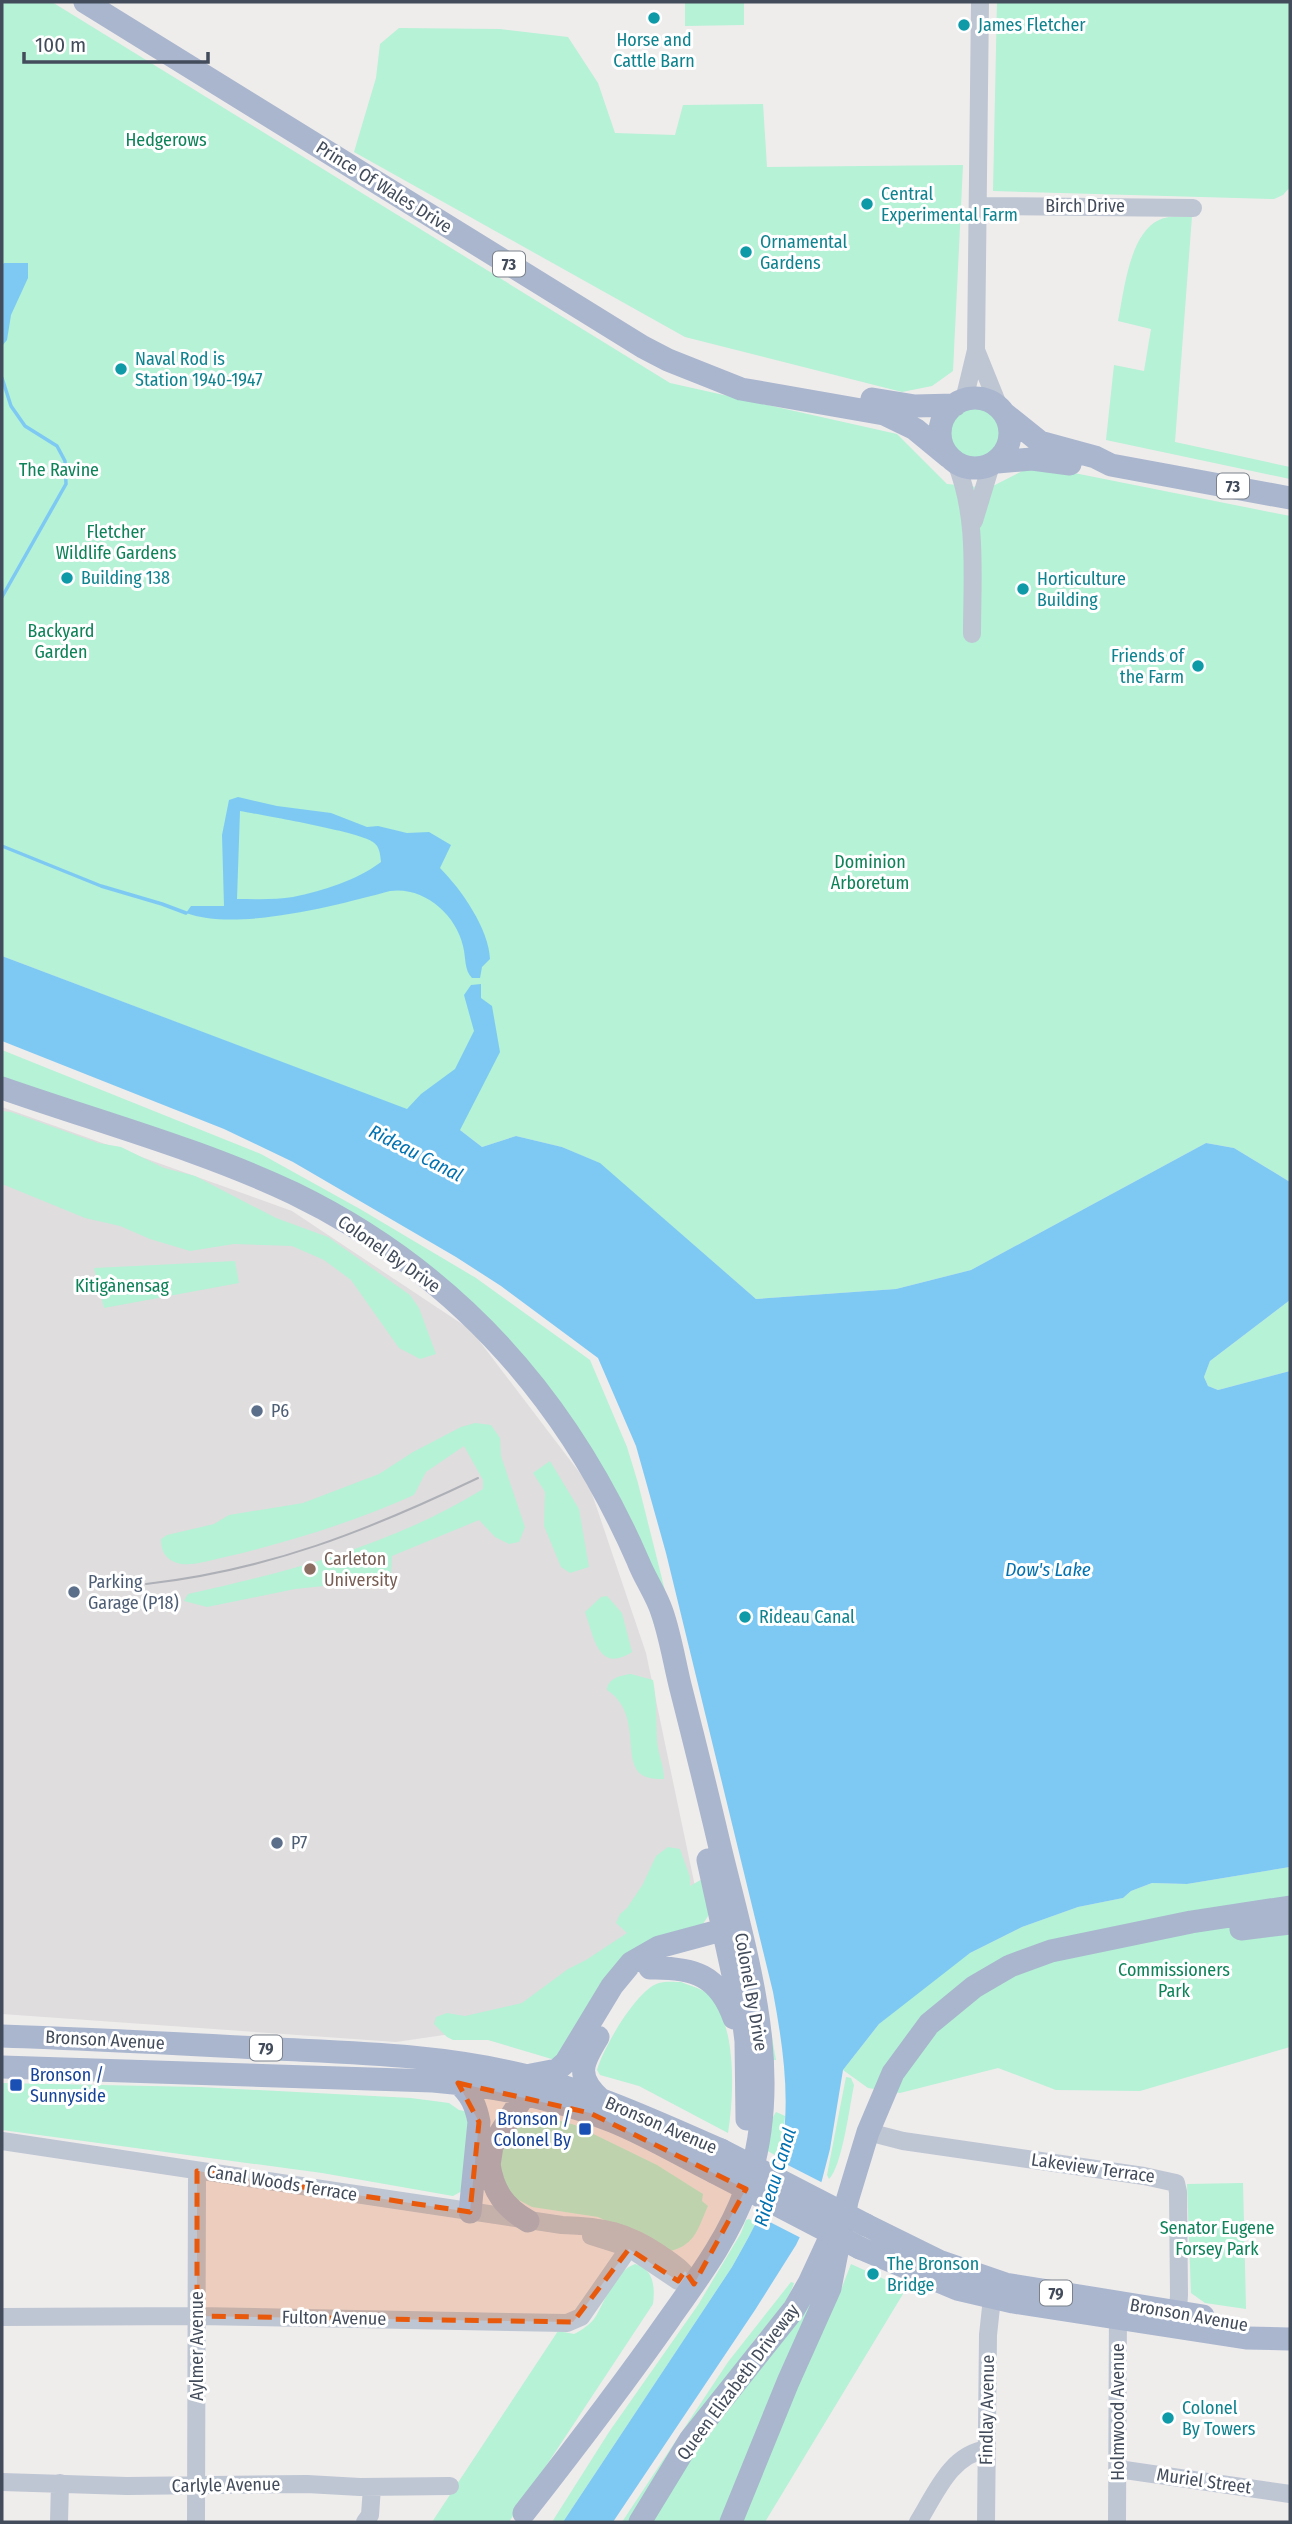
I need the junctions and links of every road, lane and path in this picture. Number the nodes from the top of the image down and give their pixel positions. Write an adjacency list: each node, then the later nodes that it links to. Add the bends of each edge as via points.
1 (85, 2): 6 (main road, Prince Of Wales Drive / 73, via 643,347)
2 (980, 2): 3 (street)
3 (978, 206): 4 (street, Birch Drive); 5 (street)
4 (1193, 208)
5 (976, 350): 7 (street); 8 (street)
6 (686, 366): 7 (main road, Prince Of Wales Drive / 73, via 900,404); 9 (main road, Prince Of Wales Drive / 73, via 741,389 884,414 915,429)
7 (959, 402): 8 (main road, 73, via 982,399); 9 (main road, via 944,417 940,434)
8 (1002, 410): 10 (main road, via 1009,424 1009,445); 11 (main road, 73, via 1040,442)
9 (953, 460): 10 (main road, 73, via 972,468); 13 (street, via 965,488)
10 (994, 463): 11 (main road, 73, via 1042,460 1092,468); 13 (street)
11 (1111, 465): 12 (main road, 73)
12 (1290, 498)
13 (972, 528): 14 (street)
14 (972, 634)
15 (2, 1088): 18 (main road, Colonel By Drive, via 264,1180 347,1223 418,1272 488,1332 559,1417 602,1485 646,1581)
16 (1290, 1907): 19 (main road, Queen Elizabeth Driveway)
17 (1290, 1923): 19 (main road, Queen Elizabeth Driveway)
18 (730, 1936): 20 (main road); 24 (main road, Colonel By Drive); 27 (main road, via 659,1947 640,1956 618,1978 566,2062); 38 (main road, Colonel By Drive, via 762,2040 760,2130 747,2188 735,2217)
19 (1107, 1940): 29 (main road, Queen Elizabeth Driveway, via 1051,1951 1010,1966 950,2005 929,2024 893,2073)
20 (650, 1968): 24 (main road, via 685,1970 716,1986 729,2005); 28 (main road, via 628,1989 586,2057 585,2083)
21 (2, 2021): 23 (main road, via 42,2024)
22 (2, 2036): 23 (main road, Bronson Avenue / 79)
23 (113, 2040): 27 (main road, Bronson Avenue / 79, via 431,2059)
24 (747, 2061): 38 (main road, Colonel By Drive, via 746,2123 739,2165 725,2206)
25 (2, 2067): 26 (main road, Bronson Avenue / 79)
26 (458, 2083): 27 (main road, Bronson Avenue / 79); 34 (main road, via 469,2094 479,2122)
27 (524, 2085): 28 (main road, Bronson Avenue / 79); 31 (main road, via 492,2146); 39 (main road, Bronson Avenue / 79, bridge, via 613,2122 860,2248 957,2290)
28 (600, 2099): 40 (main road, Bronson Avenue / 79, bridge, via 721,2150 941,2262 994,2281)
29 (868, 2132): 33 (main road, Queen Elizabeth Driveway); 43 (street, Lakeview Terrace, via 1176,2183)
30 (2, 2141): 32 (street, Canal Woods Terrace)
31 (489, 2164): 34 (main road); 35 (main road, via 498,2196)
32 (197, 2171): 34 (street, Canal Woods Terrace); 41 (street, Aylmer Avenue)
33 (847, 2201): 57 (main road, Queen Elizabeth Driveway, via 798,2302 690,2441); 58 (main road, Queen Elizabeth Driveway, via 830,2288)
34 (476, 2213): 35 (street, Canal Woods Terrace)
35 (528, 2221): 36 (street, Canal Woods Terrace)
36 (562, 2225): 37 (street, Canal Woods Terrace); 38 (street, Canal Woods Terrace, via 625,2233 644,2242)
37 (629, 2248): 38 (street, Canal Woods Terrace); 41 (street, Fulton Avenue, via 573,2322)
38 (686, 2278): 53 (main road, Colonel By Drive, via 608,2406)
39 (992, 2298): 40 (main road, Bronson Avenue / 79); 45 (street, Findlay Avenue)
40 (1118, 2311): 43 (main road, Bronson Avenue / 79); 46 (street, Holmwood Avenue)
41 (197, 2316): 42 (street, Fulton Avenue); 49 (street, Aylmer Avenue)
42 (2, 2317)
43 (1178, 2319): 44 (main road, Bronson Avenue / 79, via 1249,2325)
44 (1290, 2338)
45 (987, 2449): 59 (street, via 969,2453 949,2471); 60 (street, Findlay Avenue)
46 (1118, 2469): 52 (street, Muriel Street); 61 (street, Holmwood Avenue)
47 (2, 2482): 48 (street, Carlyle Avenue)
48 (60, 2483): 49 (street, Carlyle Avenue); 54 (street)
49 (196, 2486): 51 (street, Carlyle Avenue); 55 (street, Aylmer Avenue)
50 (450, 2486): 51 (street, Carlyle Avenue)
51 (372, 2487): 56 (street, via 370,2515)
52 (1290, 2494)
53 (521, 2518)
54 (59, 2522)
55 (196, 2522)
56 (365, 2522)
57 (640, 2522)
58 (731, 2522)
59 (918, 2522)
60 (986, 2522)
61 (1117, 2522)

